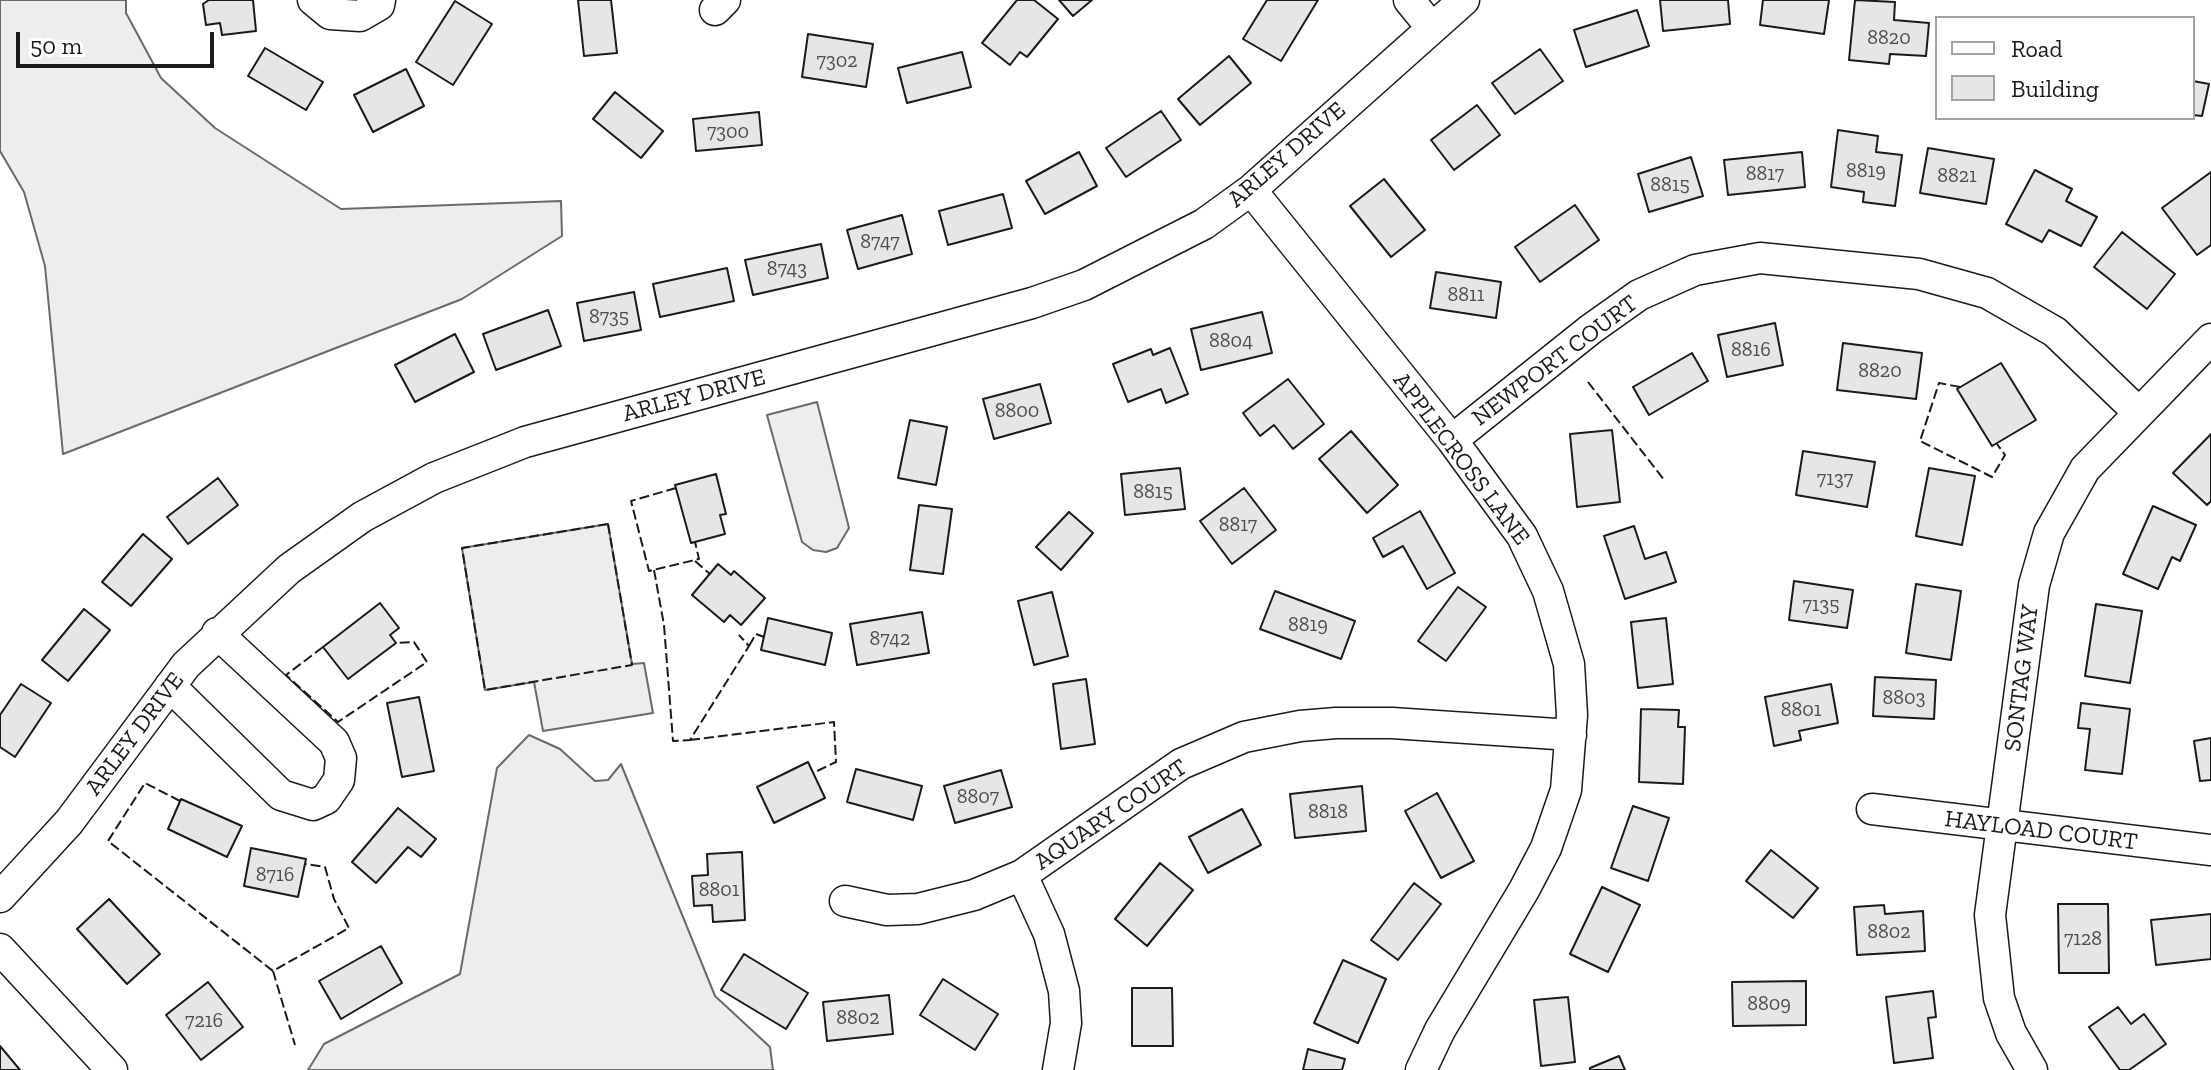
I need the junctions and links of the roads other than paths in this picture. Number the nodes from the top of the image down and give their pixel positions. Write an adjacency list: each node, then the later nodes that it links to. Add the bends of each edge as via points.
1 (313, 0): 2 (street, via 330,14 360,16)
2 (380, 0)
3 (1409, 0): 5 (street)
4 (1464, 0): 5 (street, ARLEY DRIVE)
5 (1431, 27): 6 (street, ARLEY DRIVE)
6 (1251, 190): 9 (street, APPLECROSS LANE); 10 (street, ARLEY DRIVE, via 1204,224 1084,285 525,442 434,478 362,517 289,569)
7 (2211, 339): 8 (street, SONTAG WAY)
8 (2138, 412): 9 (street, NEWPORT COURT, via 2055,332 1987,293 1919,274 1760,258 1695,270 1639,295); 14 (street, SONTAG WAY, via 2085,469 2042,552 2026,627)
9 (1452, 440): 12 (street, APPLECROSS LANE, via 1522,536 1548,591 1569,664)
10 (217, 633): 11 (street, ARLEY DRIVE); 11 (street, via 334,742 341,758 339,780 326,799 313,805 281,795)
11 (170, 686): 17 (street, ARLEY DRIVE, via 69,822)
12 (1571, 735): 16 (street, AQUARY COURT, via 1336,723 1244,737 1181,764); 22 (street, APPLECROSS LANE, via 1566,790 1546,848)
13 (1872, 809): 14 (street, HAYLOAD COURT)
14 (2001, 826): 15 (street, HAYLOAD COURT); 23 (street, SONTAG WAY, via 1991,900 1992,957 2011,1033)
15 (2211, 850)
16 (1022, 875): 18 (street, AQUARY COURT, via 974,895 918,909 887,910); 21 (street, via 1049,934 1064,991 1066,1023)
17 (0, 897)
18 (845, 901)
19 (0, 949): 20 (street)
20 (112, 1070)
21 (1058, 1070)
22 (1421, 1070)
23 (2032, 1070)

